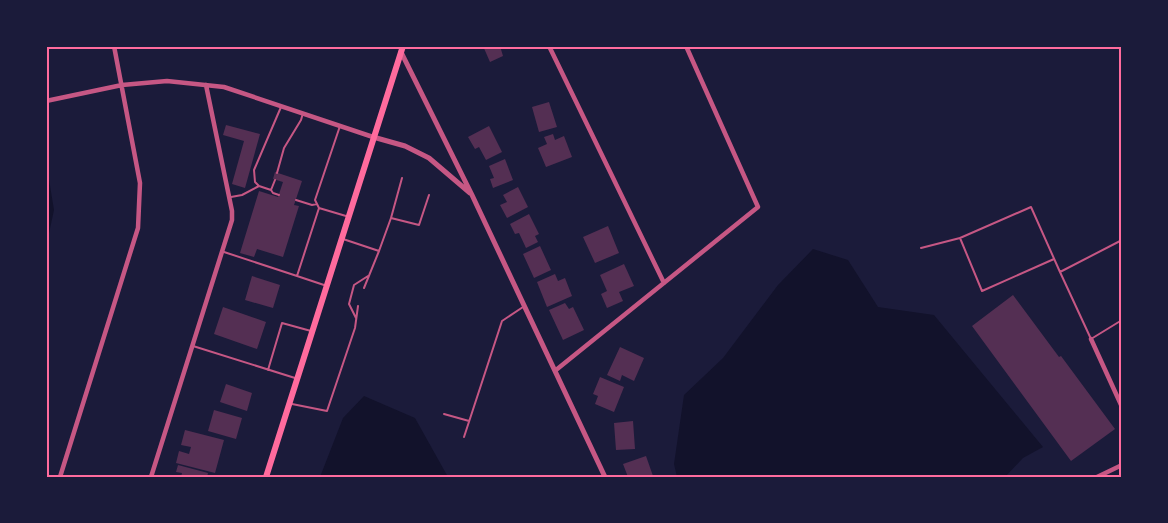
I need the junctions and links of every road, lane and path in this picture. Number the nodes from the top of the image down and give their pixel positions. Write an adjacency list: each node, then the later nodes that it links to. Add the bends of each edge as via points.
1 (114, 46): 5 (street)
2 (549, 46): 36 (street)
3 (686, 46): 36 (street, via 758,207)
4 (402, 49): 11 (main road); 18 (street)
5 (122, 85): 6 (street, via 167,81); 7 (street); 55 (street, via 140,183 138,228)
6 (206, 85): 8 (street, via 224,87); 20 (street)
7 (46, 101)
8 (281, 106): 9 (street); 15 (lane, via 254,170 255,182)
9 (303, 114): 10 (street); 12 (lane, via 284,148)
10 (340, 126): 11 (street); 22 (lane, via 315,200)
11 (373, 137): 18 (street, via 405,146 429,158); 24 (main road)
12 (277, 173)
13 (402, 178): 25 (lane)
14 (275, 180): 16 (lane)
15 (259, 186): 16 (lane); 20 (lane)
16 (271, 190): 17 (lane)
17 (279, 194)
18 (472, 194): 40 (street)
19 (429, 195): 25 (lane, via 419,226)
20 (229, 198): 31 (street, via 232,220)
21 (296, 200): 22 (lane)
22 (317, 204): 23 (lane)
23 (319, 208): 24 (lane); 35 (lane)
24 (348, 217): 27 (main road)
25 (391, 218): 30 (lane)
26 (960, 238): 29 (lane); 32 (lane, via 982,290); 32 (lane, via 1031,206)
27 (341, 239): 30 (lane); 37 (main road)
28 (1122, 240): 33 (lane)
29 (921, 248)
30 (379, 251): 34 (lane)
31 (222, 252): 35 (lane); 45 (street)
32 (1054, 259): 33 (lane)
33 (1060, 272): 44 (lane)
34 (369, 275): 38 (lane); 41 (lane, via 354,285 348,304)
35 (297, 276): 37 (lane)
36 (664, 284): 47 (street)
37 (326, 286): 43 (main road)
38 (364, 288)
39 (358, 306): 41 (lane)
40 (525, 306): 47 (street); 52 (lane, via 502,321)
41 (356, 318): 49 (lane, via 327,411)
42 (1122, 320): 44 (lane)
43 (312, 331): 46 (lane, via 282,324); 48 (main road)
44 (1091, 339): 50 (street)
45 (192, 346): 46 (lane); 56 (street)
46 (268, 370): 48 (lane)
47 (556, 370): 58 (street)
48 (297, 379): 49 (main road)
49 (289, 404): 57 (main road)
50 (1122, 407)
51 (444, 414): 52 (lane)
52 (469, 421): 53 (lane)
53 (464, 437)
54 (1122, 466): 59 (street)
55 (60, 477)
56 (152, 477)
57 (266, 477)
58 (605, 477)
59 (1097, 477)

